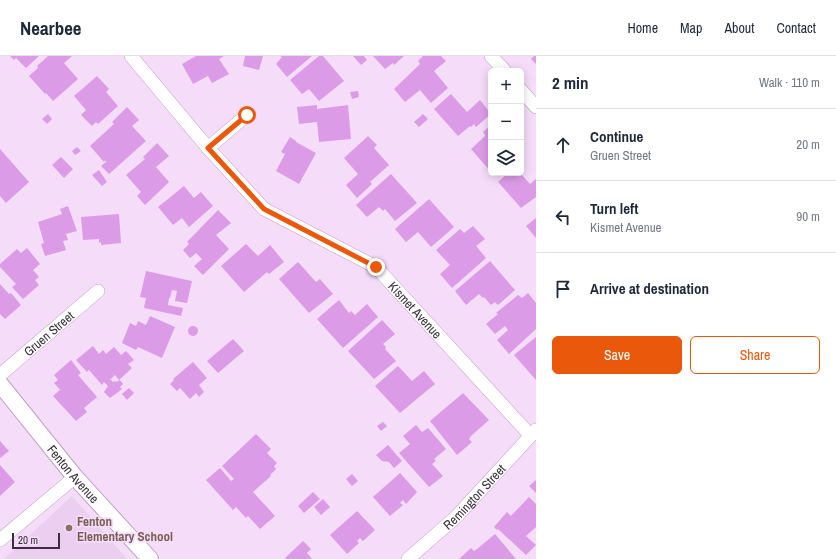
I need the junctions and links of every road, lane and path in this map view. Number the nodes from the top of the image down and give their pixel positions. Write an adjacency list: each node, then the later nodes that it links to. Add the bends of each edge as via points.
1 (131, 56): 7 (street, Kismet Avenue)
2 (491, 56): 3 (street)
3 (502, 68)
4 (524, 93): 5 (street)
5 (536, 106)
6 (247, 115): 7 (street)
7 (208, 148): 11 (street, Kismet Avenue, via 264,209 376,267)
8 (98, 291): 9 (street, Gruen Street)
9 (0, 375)
10 (0, 384): 12 (street, Fenton Avenue)
11 (533, 433): 15 (street, Remington Street, via 456,517)
12 (75, 477): 13 (street); 14 (street, Fenton Avenue)
13 (0, 540)
14 (150, 559)
15 (408, 559)

